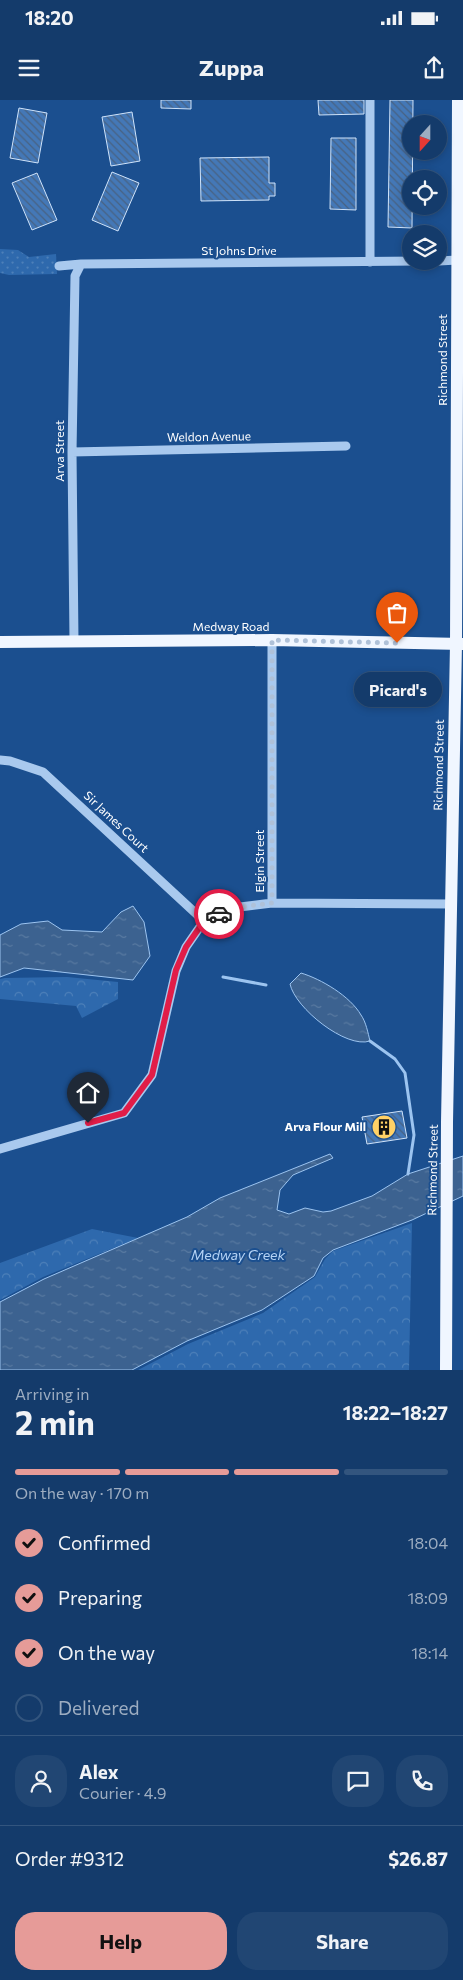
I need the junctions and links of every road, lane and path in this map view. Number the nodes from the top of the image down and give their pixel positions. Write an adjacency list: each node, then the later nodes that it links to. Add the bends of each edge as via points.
1 (370, 100): 6 (street)
2 (458, 100): 3 (main road, Richmond Street)
3 (457, 260): 5 (street); 14 (main road, Richmond Street)
4 (402, 261): 6 (street, St Johns Drive)
5 (447, 261)
6 (370, 262): 7 (street, St Johns Drive)
7 (81, 264): 8 (street, St Johns Drive); 10 (street, Arva Street, via 75,276)
8 (59, 266)
9 (346, 446): 10 (street, Weldon Avenue)
10 (72, 452): 11 (street, Arva Street)
11 (74, 640): 12 (main road, Medway Road); 13 (main road, Medway Road)
12 (272, 640): 14 (main road, Medway Road); 16 (street, Elgin Street)
13 (0, 642)
14 (460, 644): 17 (main road, Richmond Street)
15 (0, 760): 18 (street, Sir James Court, via 43,772)
16 (272, 903): 17 (street, Elgin Street); 18 (street, via 232,908)
17 (451, 904): 20 (main road, Richmond Street)
18 (204, 921): 19 (street, via 186,947 176,970 152,1075 124,1113)
19 (0, 1149)
20 (446, 1370)

